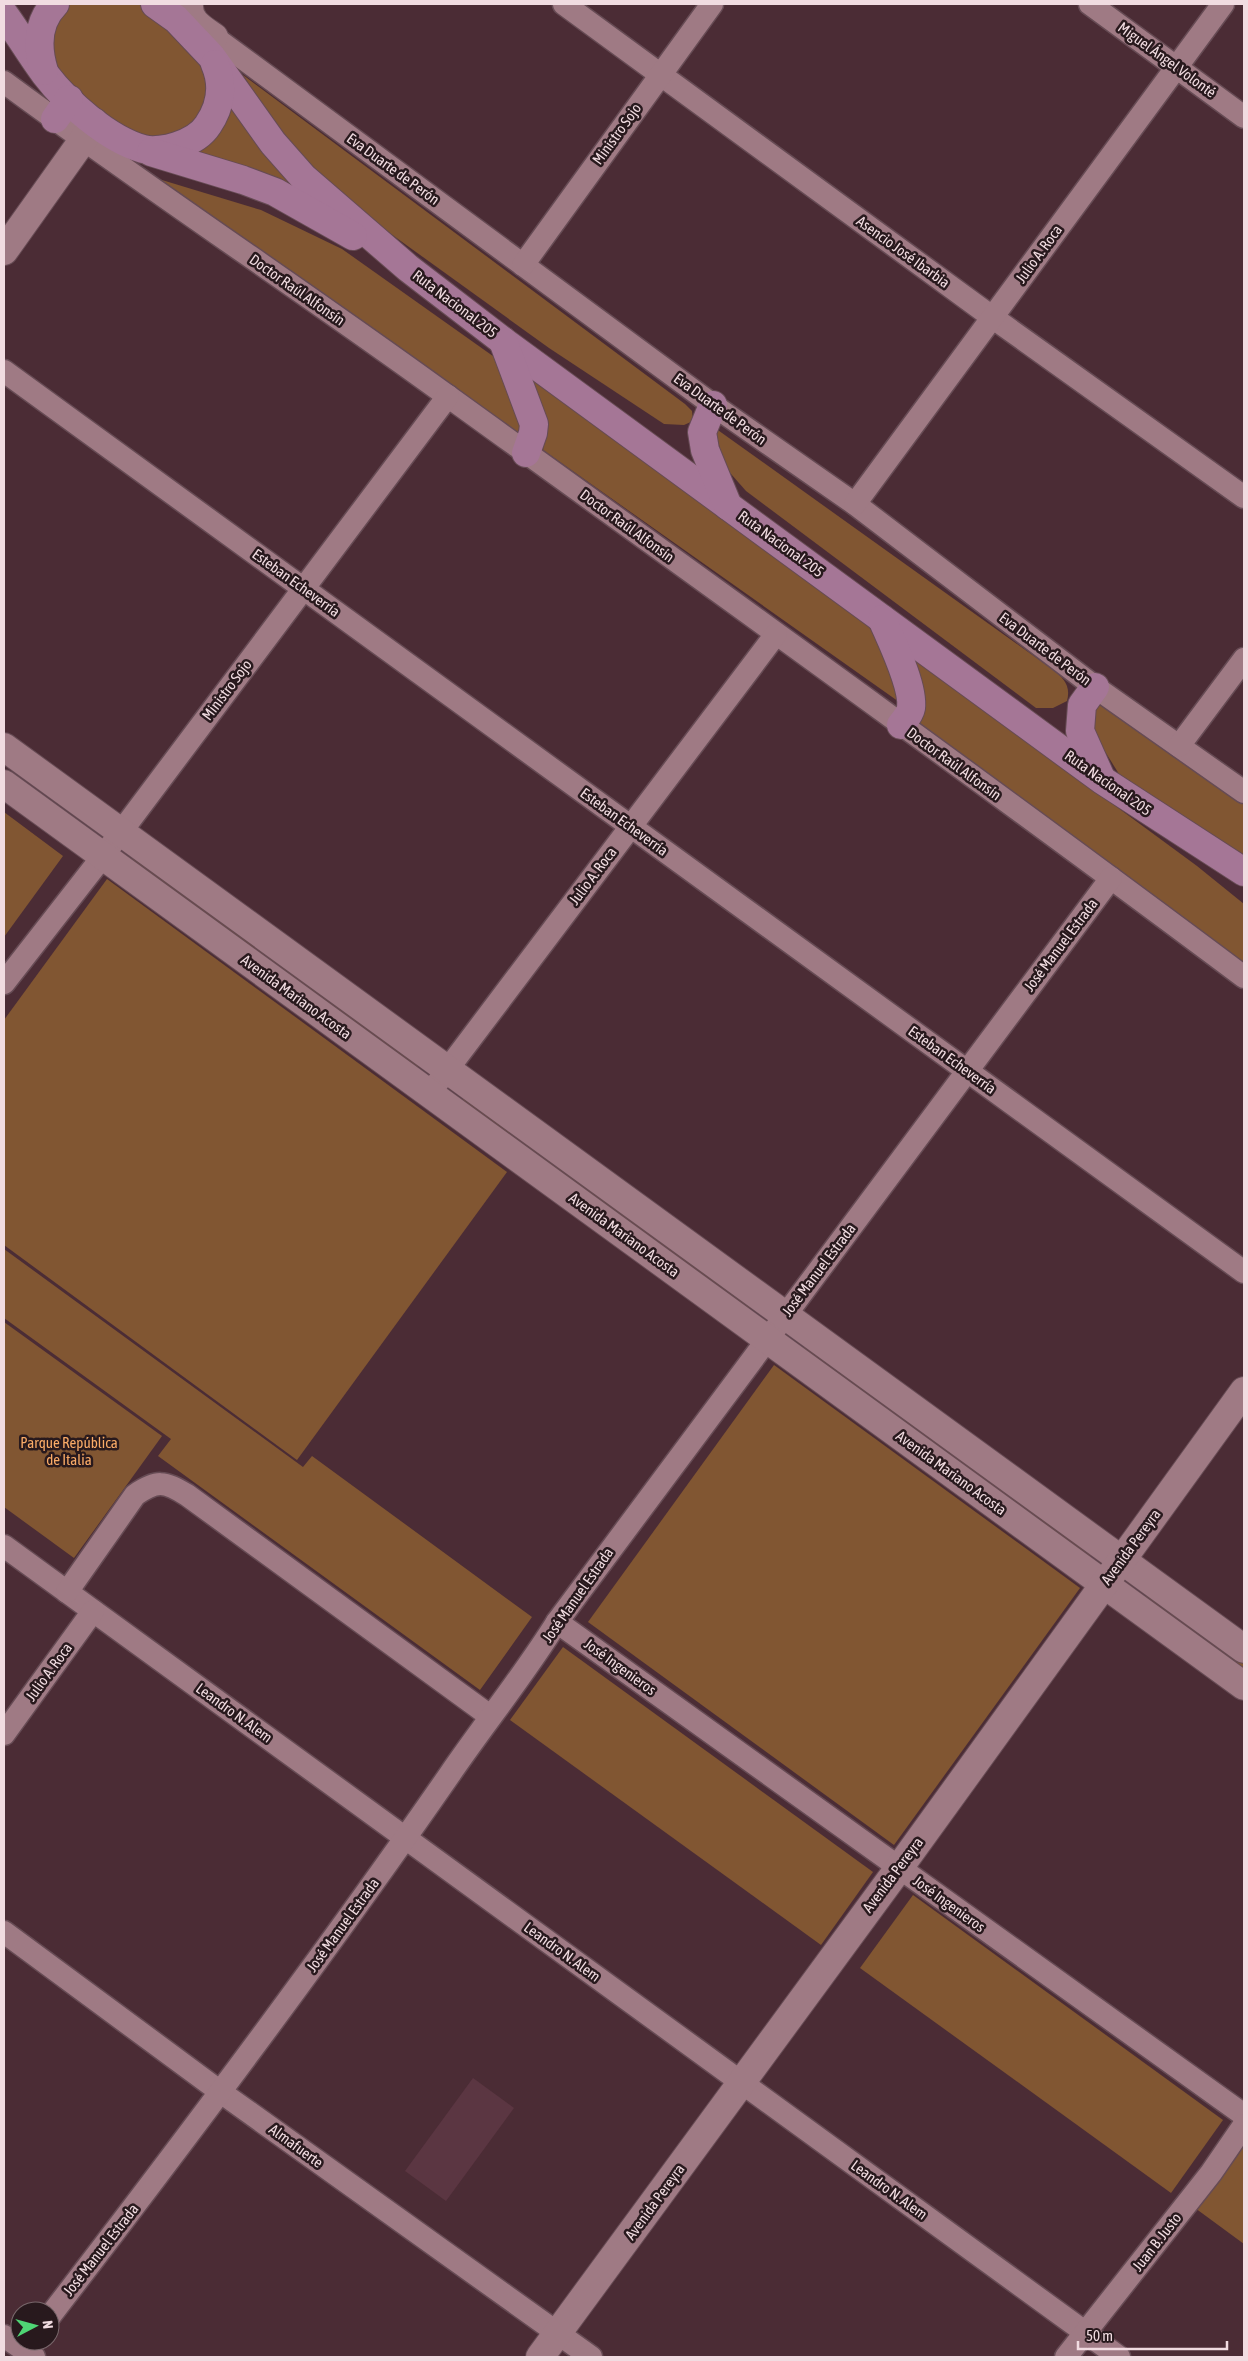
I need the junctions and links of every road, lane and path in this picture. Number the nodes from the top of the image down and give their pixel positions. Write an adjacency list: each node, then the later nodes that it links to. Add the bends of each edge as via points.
1 (55, 4): 9 (main road, Ruta Nacional 205, via 42,26 39,44)
2 (564, 4): 10 (street, Asencio José Ibarbia)
3 (712, 4): 10 (street, Ministro Sojo)
4 (1090, 4): 8 (street, Miguel Ángel Volonté)
5 (1223, 4): 8 (street, Julio A. Roca)
6 (4, 14): 9 (main road, Ruta Nacional 205)
7 (189, 23): 15 (main road, Ruta Nacional 205, via 219,74 221,94 216,112 207,127 190,141 170,148); 17 (street, Eva Duarte de Perón); 18 (main road, Ruta Nacional 205, via 273,144 303,177)
8 (1177, 67): 13 (street, Miguel Ángel Volonté); 19 (street, Julio A. Roca)
9 (45, 74): 12 (main road, Ruta Nacional 205)
10 (661, 74): 17 (street, Ministro Sojo); 19 (street, Asencio José Ibarbia)
11 (4, 82): 12 (street)
12 (62, 109): 14 (main road, Ruta Nacional 205)
13 (1244, 117)
14 (89, 131): 15 (main road, Ruta Nacional 205); 16 (main road); 22 (street, Doctor Raúl Alfonsín)
15 (145, 150): 18 (main road, Ruta Nacional 205, via 274,192)
16 (4, 251)
17 (523, 265): 23 (street, Eva Duarte de Perón)
18 (408, 268): 20 (main road, Ruta Nacional 205)
19 (992, 317): 25 (street, Asencio José Ibarbia); 26 (street, Julio A. Roca)
20 (503, 341): 24 (main road, via 534,424); 27 (main road, Ruta Nacional 205)
21 (4, 371): 28 (street, Esteban Echeverría)
22 (448, 396): 24 (street, Doctor Raúl Alfonsín); 28 (street, Ministro Sojo)
23 (713, 405): 26 (street, Eva Duarte de Perón); 27 (main road, via 702,432 705,450)
24 (526, 453): 30 (street, Doctor Raúl Alfonsín)
25 (1244, 497)
26 (855, 504): 32 (street, Eva Duarte de Perón)
27 (728, 506): 29 (main road, Ruta Nacional 205)
28 (303, 588): 40 (street, Esteban Echeverría); 41 (street, Ministro Sojo)
29 (882, 619): 33 (main road, via 910,696 911,710); 36 (main road, Ruta Nacional 205)
30 (776, 634): 33 (street, Doctor Raúl Alfonsín); 40 (street, Julio A. Roca)
31 (1244, 659): 34 (street)
32 (1095, 687): 34 (street, Eva Duarte de Perón); 36 (main road, via 1082,704 1080,731)
33 (901, 725): 44 (street, Doctor Raúl Alfonsín)
34 (1179, 746): 38 (street, Eva Duarte de Perón)
35 (4, 747): 41 (main road, Avenida Mariano Acosta)
36 (1102, 780): 39 (main road, Ruta Nacional 205)
37 (4, 784): 42 (main road, Avenida Mariano Acosta)
38 (1244, 792)
39 (1156, 816): 43 (main road, Ruta Nacional 205); 45 (main road, Ruta Nacional 205)
40 (631, 826): 48 (street, Julio A. Roca); 49 (street, Esteban Echeverría)
41 (121, 832): 42 (street, Ministro Sojo); 48 (main road, Avenida Mariano Acosta)
42 (103, 856): 47 (street, Ministro Sojo); 50 (main road, Avenida Mariano Acosta)
43 (1244, 872)
44 (1111, 878): 46 (street, Doctor Raúl Alfonsín); 49 (street, José Manuel Estrada)
45 (1244, 888)
46 (1244, 977)
47 (4, 983)
48 (447, 1070): 50 (street, Julio A. Roca); 52 (main road, Avenida Mariano Acosta)
49 (967, 1071): 51 (street, Esteban Echeverría); 52 (street, José Manuel Estrada)
50 (429, 1094): 53 (main road, Avenida Mariano Acosta)
51 (1244, 1272)
52 (785, 1315): 53 (street, José Manuel Estrada); 56 (main road, Avenida Mariano Acosta)
53 (767, 1339): 57 (main road, Avenida Mariano Acosta); 60 (street, José Manuel Estrada)
54 (1244, 1391): 56 (main road, Avenida Pereyra)
55 (4, 1546): 58 (street, Leandro N. Alem)
56 (1122, 1560): 57 (main road, Avenida Pereyra); 61 (main road, Avenida Mariano Acosta)
57 (1104, 1585): 62 (main road, Avenida Mariano Acosta); 66 (main road, Avenida Pereyra)
58 (67, 1592): 59 (street, Leandro N. Alem); 63 (street, via 135,1495 151,1484 168,1484)
59 (94, 1611): 64 (street, Julio A. Roca); 65 (street, Leandro N. Alem)
60 (557, 1622): 63 (street, José Manuel Estrada, via 532,1662); 66 (street, José Ingenieros)
61 (1244, 1649)
62 (1244, 1686)
63 (490, 1716): 65 (street, José Manuel Estrada)
64 (4, 1734)
65 (406, 1838): 68 (street, Leandro N. Alem); 69 (street, José Manuel Estrada)
66 (899, 1868): 68 (main road, Avenida Pereyra); 70 (street, José Ingenieros)
67 (4, 1932): 69 (street, Almafuerte)
68 (742, 2083): 73 (street, Leandro N. Alem); 74 (main road, Avenida Pereyra)
69 (222, 2093): 72 (street, José Manuel Estrada); 74 (street, Almafuerte)
70 (1244, 2115)
71 (1244, 2125): 73 (street, Juan B. Justo, via 1211,2173)
72 (60, 2303)
73 (1086, 2333): 79 (street, Juan B. Justo); 80 (street, Leandro N. Alem)
74 (558, 2334): 77 (main road, Avenida Pereyra); 78 (street, Almafuerte)
75 (4, 2336): 76 (street)
76 (27, 2352)
77 (540, 2357)
78 (591, 2357)
79 (1066, 2357)
80 (1119, 2357)

